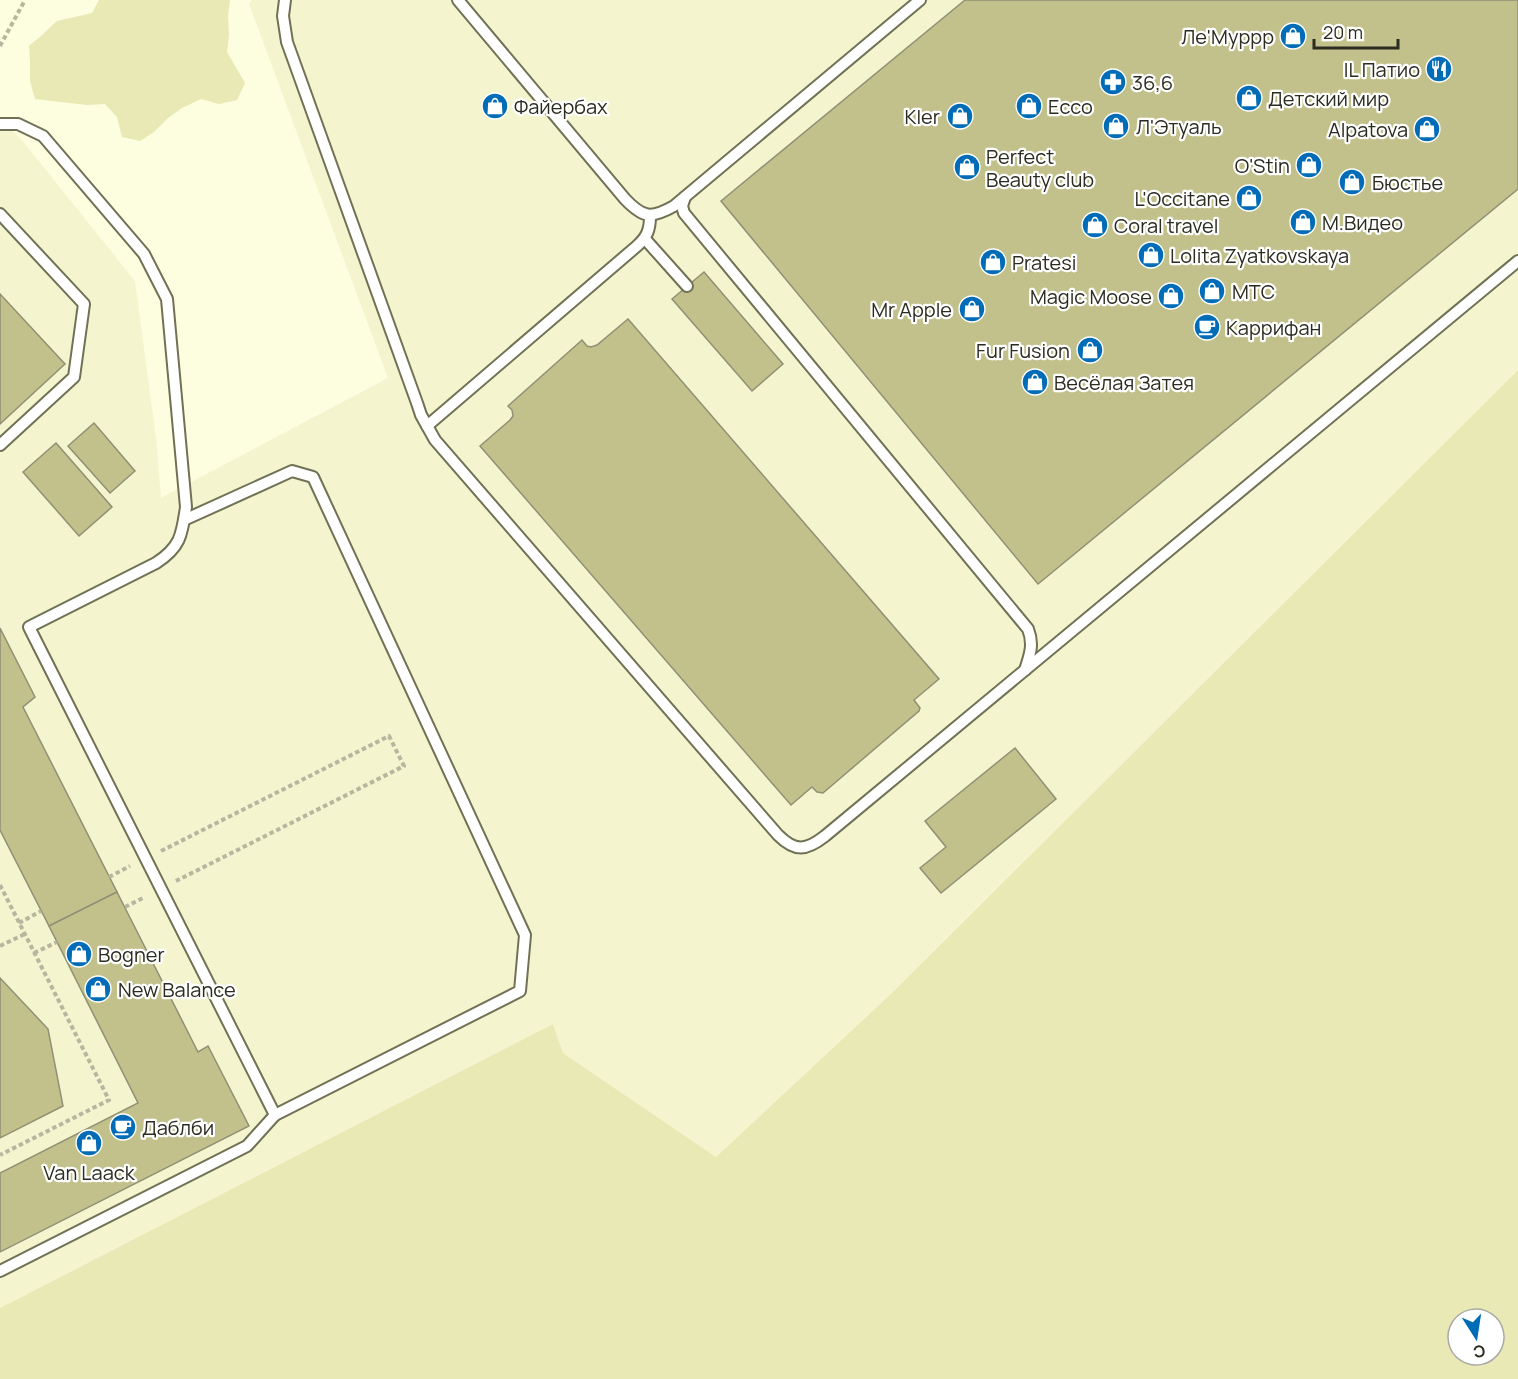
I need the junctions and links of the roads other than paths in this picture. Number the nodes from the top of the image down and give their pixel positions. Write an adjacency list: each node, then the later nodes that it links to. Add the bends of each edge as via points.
1 (285, 0): 11 (lane, via 287,42)
2 (458, 0): 7 (lane, via 625,199)
3 (920, 0): 5 (lane)
4 (0, 124): 13 (lane, via 18,124 43,136 144,254 167,299)
5 (685, 197): 7 (lane); 14 (lane, via 684,213 1028,629 1031,649)
6 (0, 214): 12 (lane, via 84,304 74,377)
7 (650, 216): 8 (lane)
8 (645, 239): 10 (lane); 11 (lane)
9 (1518, 261): 14 (lane)
10 (687, 286)
11 (427, 426): 14 (lane, via 443,451 778,835 793,847 818,842)
12 (0, 445)
13 (184, 520): 15 (lane, via 182,536 156,563 29,627); 15 (lane, via 292,471 313,477 525,935 520,991)
14 (1025, 670)
15 (275, 1115): 16 (lane, via 247,1146)
16 (0, 1270)

